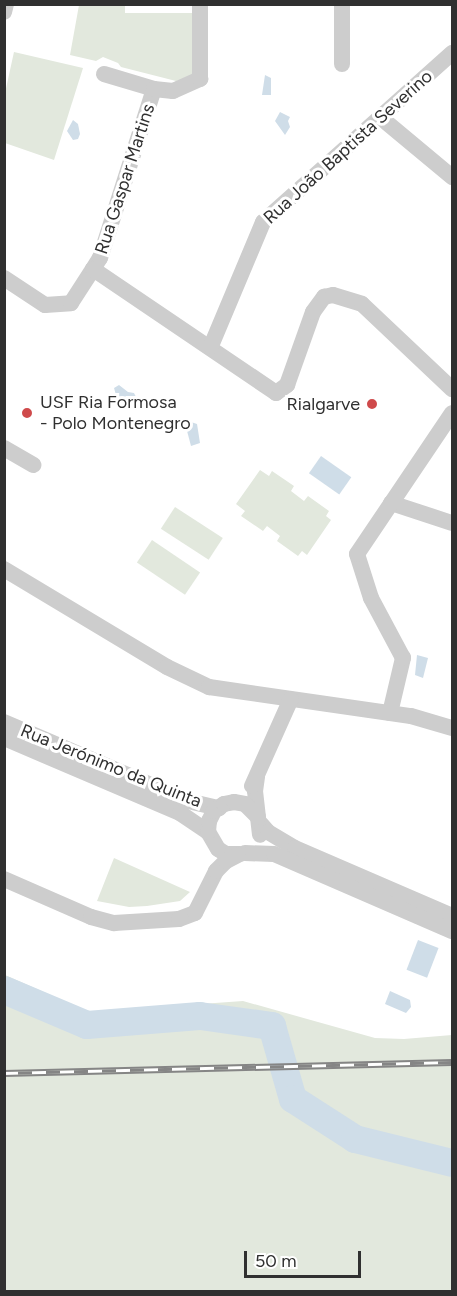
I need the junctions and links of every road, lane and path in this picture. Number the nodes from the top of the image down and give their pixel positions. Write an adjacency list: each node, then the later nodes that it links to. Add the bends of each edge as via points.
1 (6, 4): 4 (street)
2 (200, 4): 8 (street, Rua Gaspar Martins, via 200,79 173,91)
3 (342, 4): 6 (street)
4 (4, 12)
5 (453, 53): 9 (street, Rua João Baptista Severino)
6 (342, 64)
7 (104, 74): 8 (street, Rua Gaspar Martins)
8 (154, 89): 11 (street, Rua Gaspar Martins, via 100,258)
9 (380, 117): 10 (street); 13 (street, Rua João Baptista Severino, via 263,222)
10 (453, 177)
11 (93, 269): 12 (street, Rua Gaspar Martins, via 71,303 45,305); 13 (street)
12 (4, 278)
13 (211, 346): 14 (street, via 276,393 286,385 314,312 324,297 333,295 362,304)
14 (453, 389)
15 (453, 413): 18 (street)
16 (4, 448): 17 (street)
17 (33, 465)
18 (391, 503): 19 (street); 22 (street, via 357,554 371,598 403,658)
19 (453, 524)
20 (4, 569): 21 (street, via 191,680 209,687)
21 (291, 699): 22 (street); 26 (street)
22 (390, 713): 24 (street)
23 (4, 722): 27 (street, Rua Jerónimo da Quinta, via 188,801)
24 (453, 728)
25 (4, 738): 29 (street, Rua Jerónimo da Quinta, via 180,813)
26 (257, 777): 27 (street, via 251,788); 28 (street)
27 (226, 805): 28 (street, Rua Jerónimo da Quinta, via 245,804); 29 (street, Rua Jerónimo da Quinta, via 209,821)
28 (260, 820): 30 (street, via 257,843); 33 (street, Rua Jerónimo da Quinta, via 268,832 295,848)
29 (210, 836): 30 (street, Rua Jerónimo da Quinta, via 226,854); 32 (street, via 213,857)
30 (241, 854): 32 (street, via 221,866); 34 (street, Rua Jerónimo da Quinta, via 274,854)
31 (4, 879): 32 (street, via 114,923 179,919 195,913)
32 (209, 884)
33 (453, 916)
34 (453, 932)

